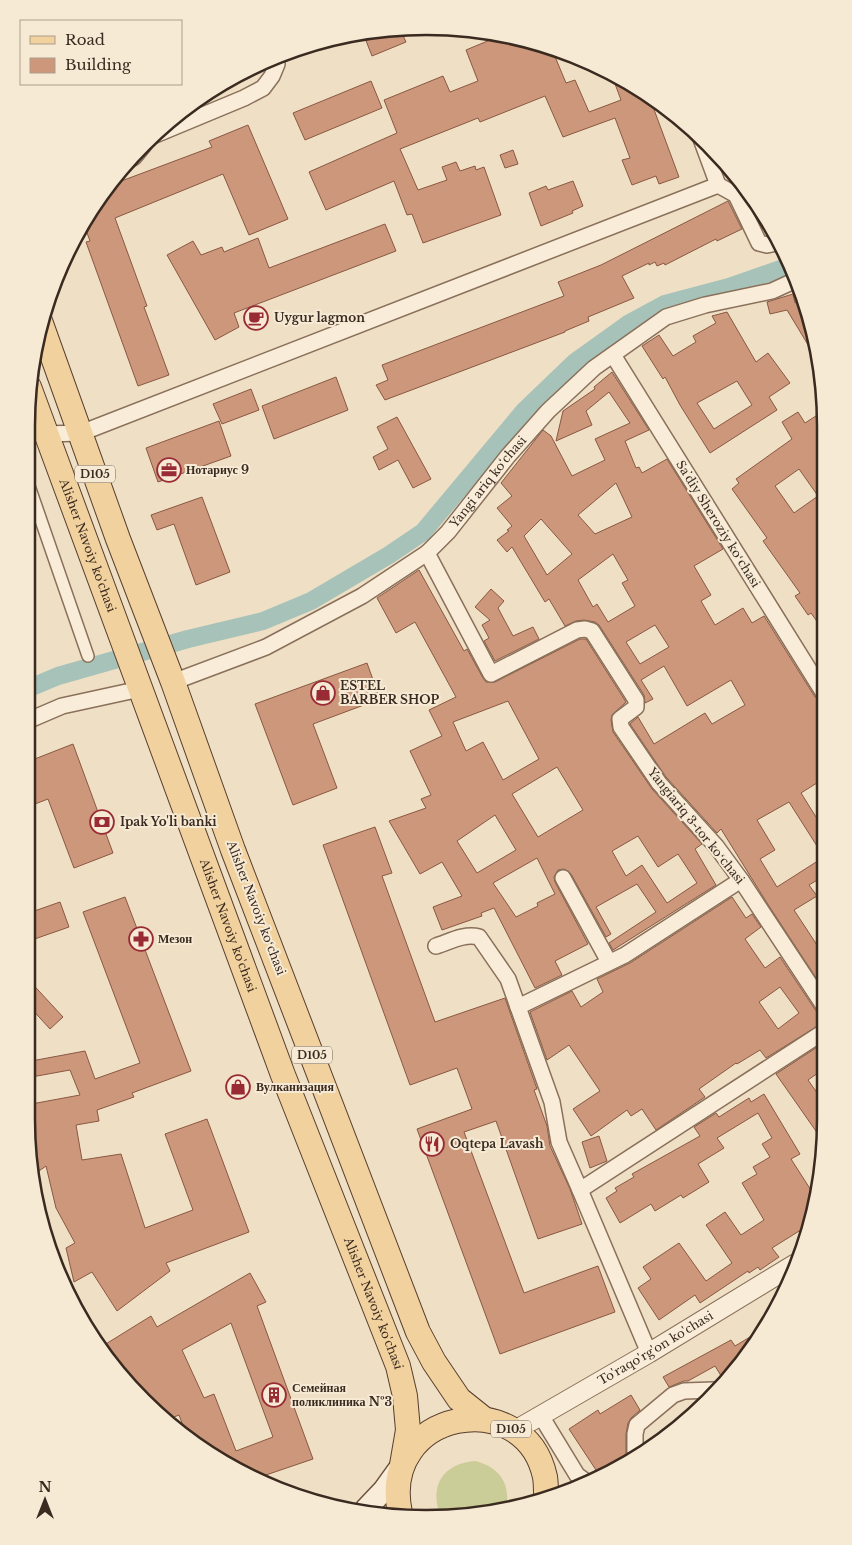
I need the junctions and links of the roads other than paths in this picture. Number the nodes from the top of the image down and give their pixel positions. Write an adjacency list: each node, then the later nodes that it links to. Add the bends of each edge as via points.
1 (277, 65): 2 (street, via 263,88)
2 (176, 125)
3 (707, 155): 4 (street)
4 (718, 185): 5 (street, via 736,195 760,243); 10 (street)
5 (772, 244)
6 (790, 283): 8 (street, Yangi ariq ko‘chasi, via 772,291 666,317)
7 (46, 337): 10 (main road, Alisher Navoiy koʻchasi / D105)
8 (612, 355): 13 (street, Yangi ariq ko‘chasi, via 548,411); 16 (street, Saʼdiy Sheroziy koʻchasi)
9 (36, 405): 11 (main road, Alisher Navoiy ko'chasi / D105)
10 (81, 433): 11 (street); 15 (main road, Alisher Navoiy koʻchasi / D105)
11 (46, 434): 17 (main road, Alisher Navoiy ko'chasi / D105)
12 (35, 503): 14 (street)
13 (427, 553): 15 (street, Yangi ariq ko‘chasi, via 362,596 266,647); 20 (street, Yangiariq 3-tor koʻchasi, via 491,674 577,630 592,631 636,700 636,707 620,719 621,727 659,783 716,846)
14 (88, 656)
15 (171, 678): 31 (main road, Alisher Navoiy koʻchasi / D105, via 233,850 418,1332 458,1399)
16 (817, 682)
17 (139, 684): 18 (street, via 62,706); 34 (main road, Alisher Navoiy ko'chasi / D105, via 283,1075 398,1366 408,1430)
18 (35, 718)
19 (563, 878): 22 (street)
20 (741, 880): 22 (street); 23 (street, Yangiariq 3-tor koʻchasi)
21 (436, 946): 24 (street, via 464,937 479,938 508,979)
22 (609, 962): 24 (street)
23 (817, 995)
24 (518, 1007): 26 (street, via 552,1102 559,1142)
25 (817, 1036): 26 (street)
26 (580, 1190): 28 (street)
27 (787, 1269): 28 (street, To'raqo'rg'on ko'chasi)
28 (649, 1353): 30 (street, To'raqo'rg'on ko'chasi)
29 (707, 1390): 33 (street, via 673,1395 637,1426)
30 (541, 1416): 32 (street, To'raqo'rg'on ko'chasi); 35 (street)
31 (484, 1419): 32 (main road, D105); 34 (main road, D105, via 458,1419 435,1428 415,1444)
32 (514, 1431): 36 (main road, D105, via 539,1458)
33 (635, 1449)
34 (402, 1465): 37 (main road); 38 (main road, D105, via 397,1488)
35 (581, 1478)
36 (549, 1489)
37 (369, 1506)
38 (400, 1509)

